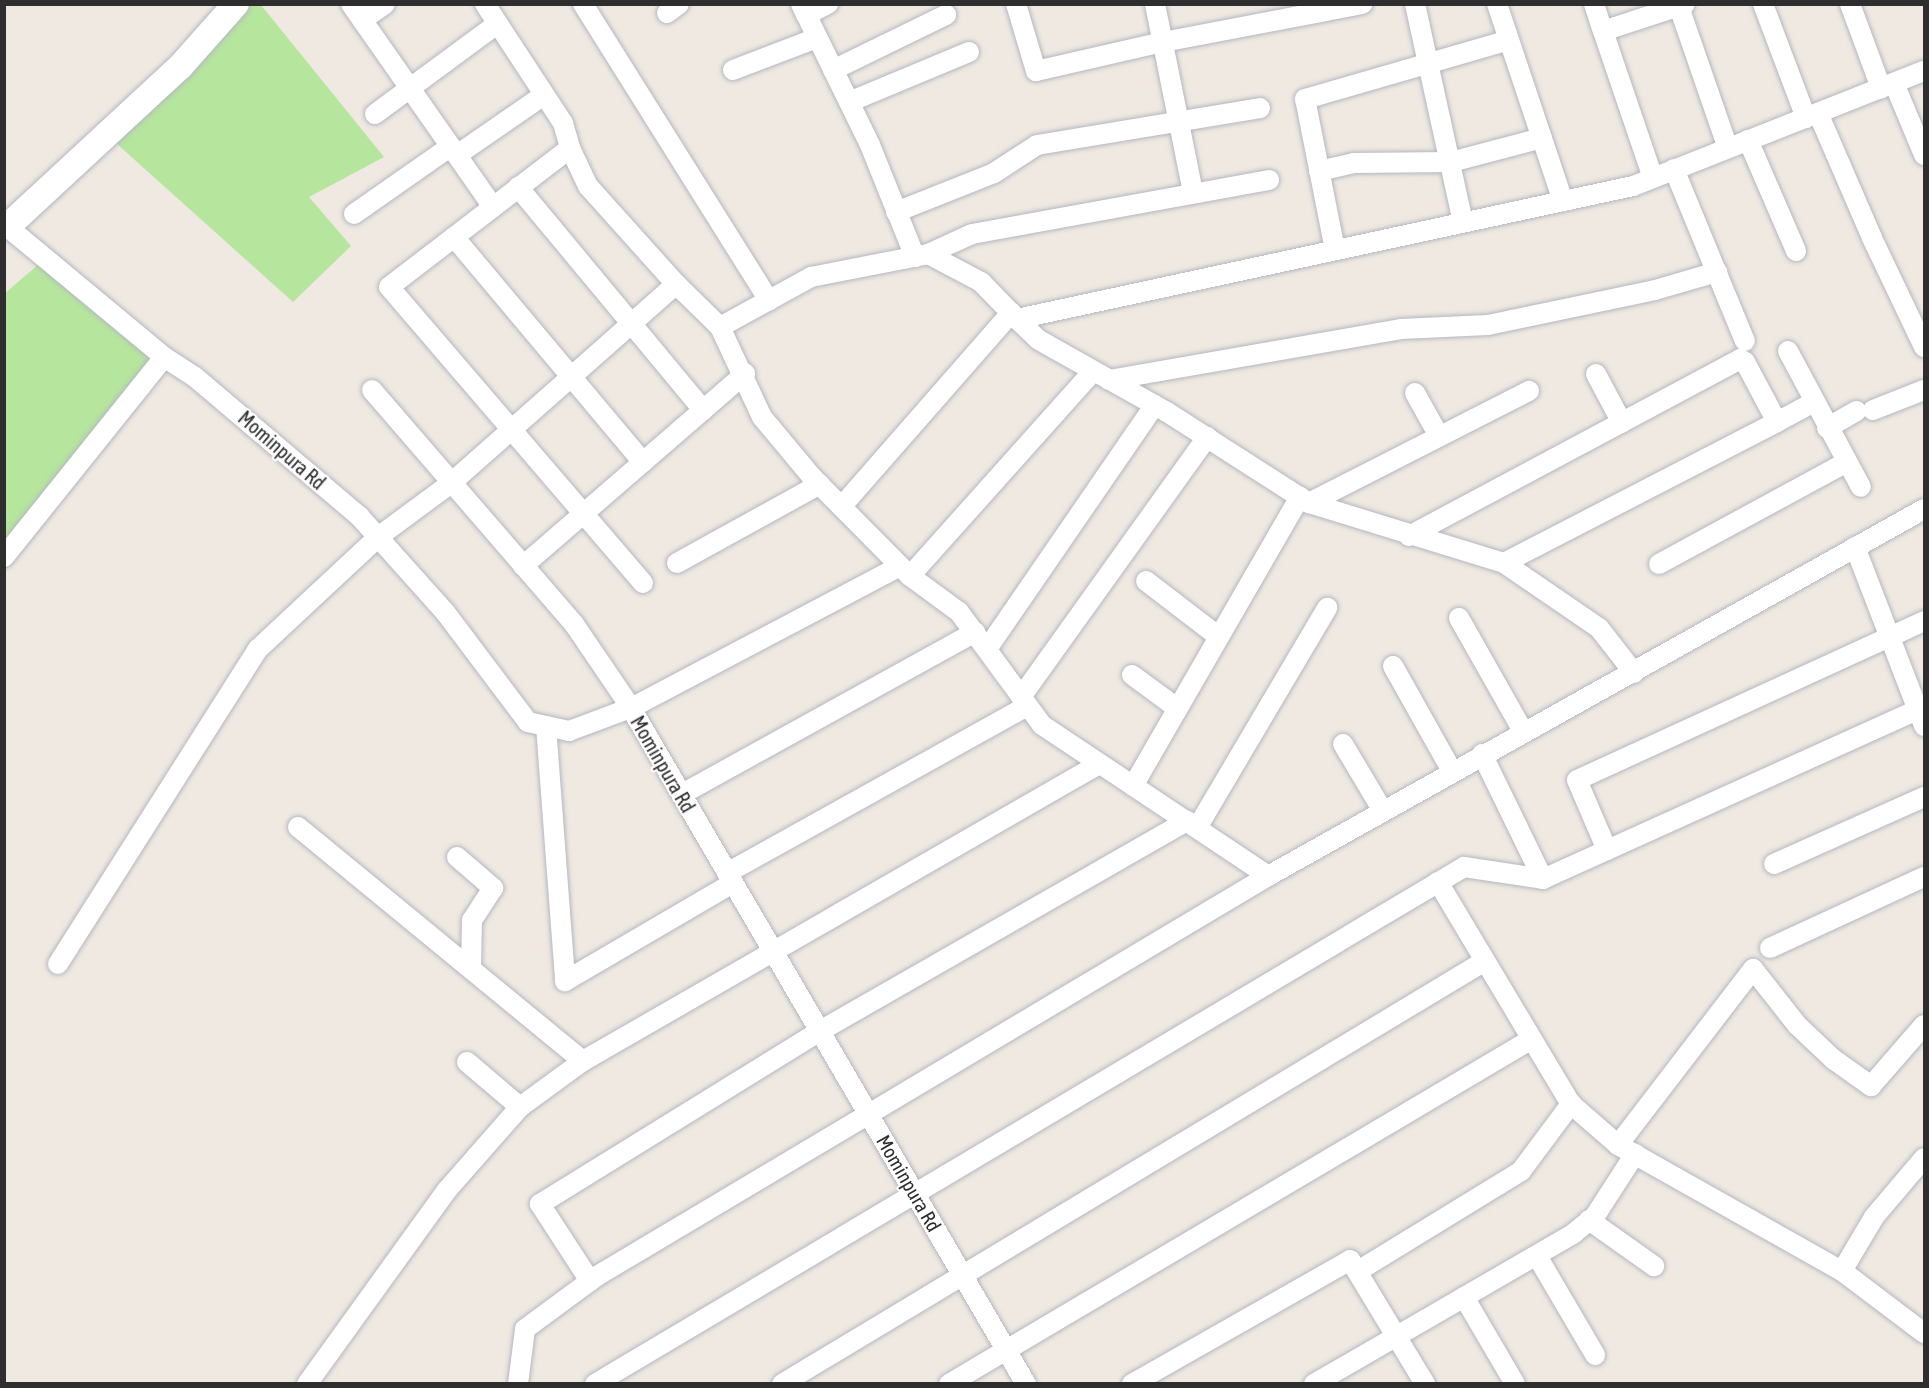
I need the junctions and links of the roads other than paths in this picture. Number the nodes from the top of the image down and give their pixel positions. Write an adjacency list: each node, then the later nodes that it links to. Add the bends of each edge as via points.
1 (236, 4): 54 (street, via 180,67)
2 (385, 4): 16 (street)
3 (485, 4): 18 (street)
4 (583, 4): 61 (street)
5 (828, 4): 15 (street)
6 (1016, 4): 22 (street, via 1036,71)
7 (1155, 4): 22 (street)
8 (1362, 4): 22 (street)
9 (1414, 4): 24 (street)
10 (1497, 4): 21 (street)
11 (1594, 4): 19 (street)
12 (1763, 4): 34 (street)
13 (1850, 4): 28 (street)
14 (1681, 5): 19 (street); 39 (street)
15 (804, 10): 20 (street)
16 (357, 12): 29 (street)
17 (946, 15): 26 (street)
18 (497, 24): 29 (street); 30 (street)
19 (1604, 31): 45 (street)
20 (817, 38): 25 (street); 26 (street)
21 (1509, 40): 24 (street); 36 (street)
22 (1162, 42): 35 (street)
23 (969, 52): 31 (street)
24 (1429, 63): 42 (street); 44 (street, via 1305,99)
25 (733, 70)
26 (833, 70): 31 (street)
27 (1924, 71): 28 (street)
28 (1888, 85): 34 (street); 41 (street)
29 (410, 88): 33 (street); 40 (street)
30 (544, 95): 38 (street, via 563,123); 40 (street)
31 (849, 102): 51 (street)
32 (1260, 108): 35 (street)
33 (375, 114)
34 (1812, 115): 37 (street); 66 (street)
35 (1179, 123): 48 (street); 51 (street, via 1037,145 994,173)
36 (1542, 138): 42 (street); 49 (street)
37 (1748, 140): 39 (street); 57 (street)
38 (570, 148): 47 (street); 60 (street, via 588,186)
39 (1728, 148): 43 (street)
40 (454, 151): 50 (street); 52 (street)
41 (1924, 155)
42 (1450, 162): 44 (street, via 1354,163); 53 (street)
43 (1674, 170): 45 (street); 59 (street)
44 (1320, 171): 56 (street)
45 (1653, 178): 49 (street)
46 (1269, 180): 48 (street)
47 (518, 188): 50 (street); 63 (street)
48 (1193, 193): 58 (street, via 972,234)
49 (1563, 201): 53 (street)
50 (493, 207): 55 (street)
51 (896, 212): 58 (street)
52 (354, 214)
53 (1463, 222): 56 (street)
54 (6, 226): 68 (street, Mominpura Rd)
55 (454, 237): 72 (street); 83 (street, via 389,287)
56 (1335, 250): 62 (street)
57 (1796, 251)
58 (921, 255): 61 (street, via 811,278); 62 (street, via 981,282)
59 (1717, 272): 65 (street); 71 (street, via 1655,291 1488,325 1401,328)
60 (676, 284): 63 (street); 64 (street)
61 (769, 300): 64 (street)
62 (1014, 316): 71 (street, via 1039,340); 92 (street)
63 (631, 324): 72 (street); 79 (street)
64 (720, 327): 69 (street)
65 (1745, 341)
66 (1924, 347)
67 (1788, 351): 77 (street)
68 (164, 357): 96 (street, Mominpura Rd, via 195,376); 98 (street)
69 (745, 374): 79 (street); 89 (street, via 762,417)
70 (1596, 374): 81 (street)
71 (1101, 375): 78 (street); 103 (street)
72 (570, 377): 83 (street); 86 (street)
73 (372, 390): 88 (street)
74 (1924, 390): 82 (street)
75 (1529, 391): 84 (street)
76 (1415, 393): 84 (street)
77 (1814, 402): 80 (street); 82 (street)
78 (1155, 405): 85 (street); 112 (street)
79 (703, 410): 86 (street)
80 (1777, 422): 81 (street, via 1740,359); 100 (street)
81 (1622, 423): 95 (street)
82 (1827, 428): 87 (street)
83 (511, 430): 88 (street); 94 (street)
84 (1439, 436): 91 (street)
85 (1207, 437): 91 (street); 116 (street)
86 (643, 462): 94 (street)
87 (1847, 462): 90 (street); 101 (street)
88 (450, 484): 96 (street); 102 (street)
89 (820, 484): 92 (street); 99 (street)
90 (1861, 487)
91 (1305, 500): 95 (street); 111 (street)
92 (842, 506): 103 (street)
93 (1924, 509): 97 (street)
94 (584, 512): 102 (street); 105 (street)
95 (1409, 536): 100 (street)
96 (378, 537): 120 (street, Mominpura Rd, via 445,612 528,722); 143 (street, via 258,649)
97 (1855, 547): 110 (street); 114 (street)
98 (4, 557)
99 (678, 563)
100 (1504, 563): 114 (street, via 1599,628)
101 (1659, 564)
102 (523, 566): 117 (street, via 574,624)
103 (905, 571): 109 (street, via 959,612); 117 (street)
104 (1146, 581): 111 (street)
105 (643, 583)
106 (1327, 608): 130 (street)
107 (1459, 618): 121 (street)
108 (1924, 621): 110 (street)
109 (975, 632): 112 (street); 127 (street)
110 (1889, 635): 119 (street); 132 (street, via 1577,780)
111 (1219, 637): 118 (street)
112 (987, 649): 116 (street)
113 (1393, 666): 125 (street)
114 (1634, 673): 121 (street)
115 (1132, 675): 118 (street)
116 (1024, 701): 124 (street, via 1042,725); 137 (street)
117 (631, 708): 120 (street, Mominpura Rd, via 569,731); 127 (street, Mominpura Rd)
118 (1178, 708): 126 (street)
119 (1922, 714): 132 (street)
120 (546, 726): 137 (street, via 565,981)
121 (1523, 731): 123 (street)
122 (1343, 744): 129 (street)
123 (1482, 754): 125 (street); 138 (street)
124 (1099, 764): 126 (street); 141 (street)
125 (1452, 771): 129 (street)
126 (1132, 786): 130 (street)
127 (682, 794): 137 (street, Mominpura Rd)
128 (1924, 797): 134 (street)
129 (1383, 811): 135 (street)
130 (1192, 825): 135 (street); 146 (street)
131 (298, 827): 144 (street)
132 (1607, 850): 138 (street)
133 (457, 857): 144 (street, via 493,888 472,920)
134 (1773, 864)
135 (1268, 876): 152 (street)
136 (1924, 877): 140 (street)
137 (730, 878): 141 (street, Mominpura Rd)
138 (1543, 879): 139 (street, via 1464,867)
139 (1438, 882): 142 (street); 155 (street)
140 (1770, 948)
141 (774, 951): 146 (street, Mominpura Rd); 148 (street)
142 (1485, 961): 147 (street); 161 (street)
143 (58, 964)
144 (471, 967): 148 (street)
145 (1924, 1025): 153 (street, via 1871,1086 1833,1059 1797,1025 1753,969)
146 (820, 1030): 152 (street, Mominpura Rd); 162 (street, via 540,1204)
147 (1532, 1039): 150 (street); 166 (street)
148 (583, 1061): 151 (street)
149 (467, 1062): 151 (street)
150 (1572, 1104): 153 (street); 159 (street, via 1521,1171)
151 (520, 1107): 168 (street, via 447,1190)
152 (869, 1114): 155 (street, Mominpura Rd); 162 (street)
153 (1627, 1150): 156 (street); 160 (street)
154 (1924, 1158): 160 (street, via 1874,1217)
155 (915, 1192): 161 (street, Mominpura Rd); 170 (street)
156 (1589, 1220): 157 (street); 158 (street)
157 (1537, 1256): 163 (street); 167 (street)
158 (1654, 1266)
159 (1358, 1271): 165 (street); 174 (street, via 1346,1260)
160 (1842, 1271): 164 (street)
161 (963, 1275): 166 (street, Mominpura Rd); 171 (street)
162 (590, 1281): 169 (street, via 525,1329)
163 (1464, 1297): 165 (street); 177 (street)
164 (1924, 1333)
165 (1397, 1336): 175 (street); 176 (street)
166 (1006, 1348): 172 (street); 173 (street, Mominpura Rd)
167 (1595, 1355)
168 (307, 1383)
169 (518, 1383)
170 (595, 1383)
171 (782, 1383)
172 (949, 1383)
173 (1026, 1383)
174 (1132, 1383)
175 (1314, 1383)
176 (1425, 1383)
177 (1515, 1383)

